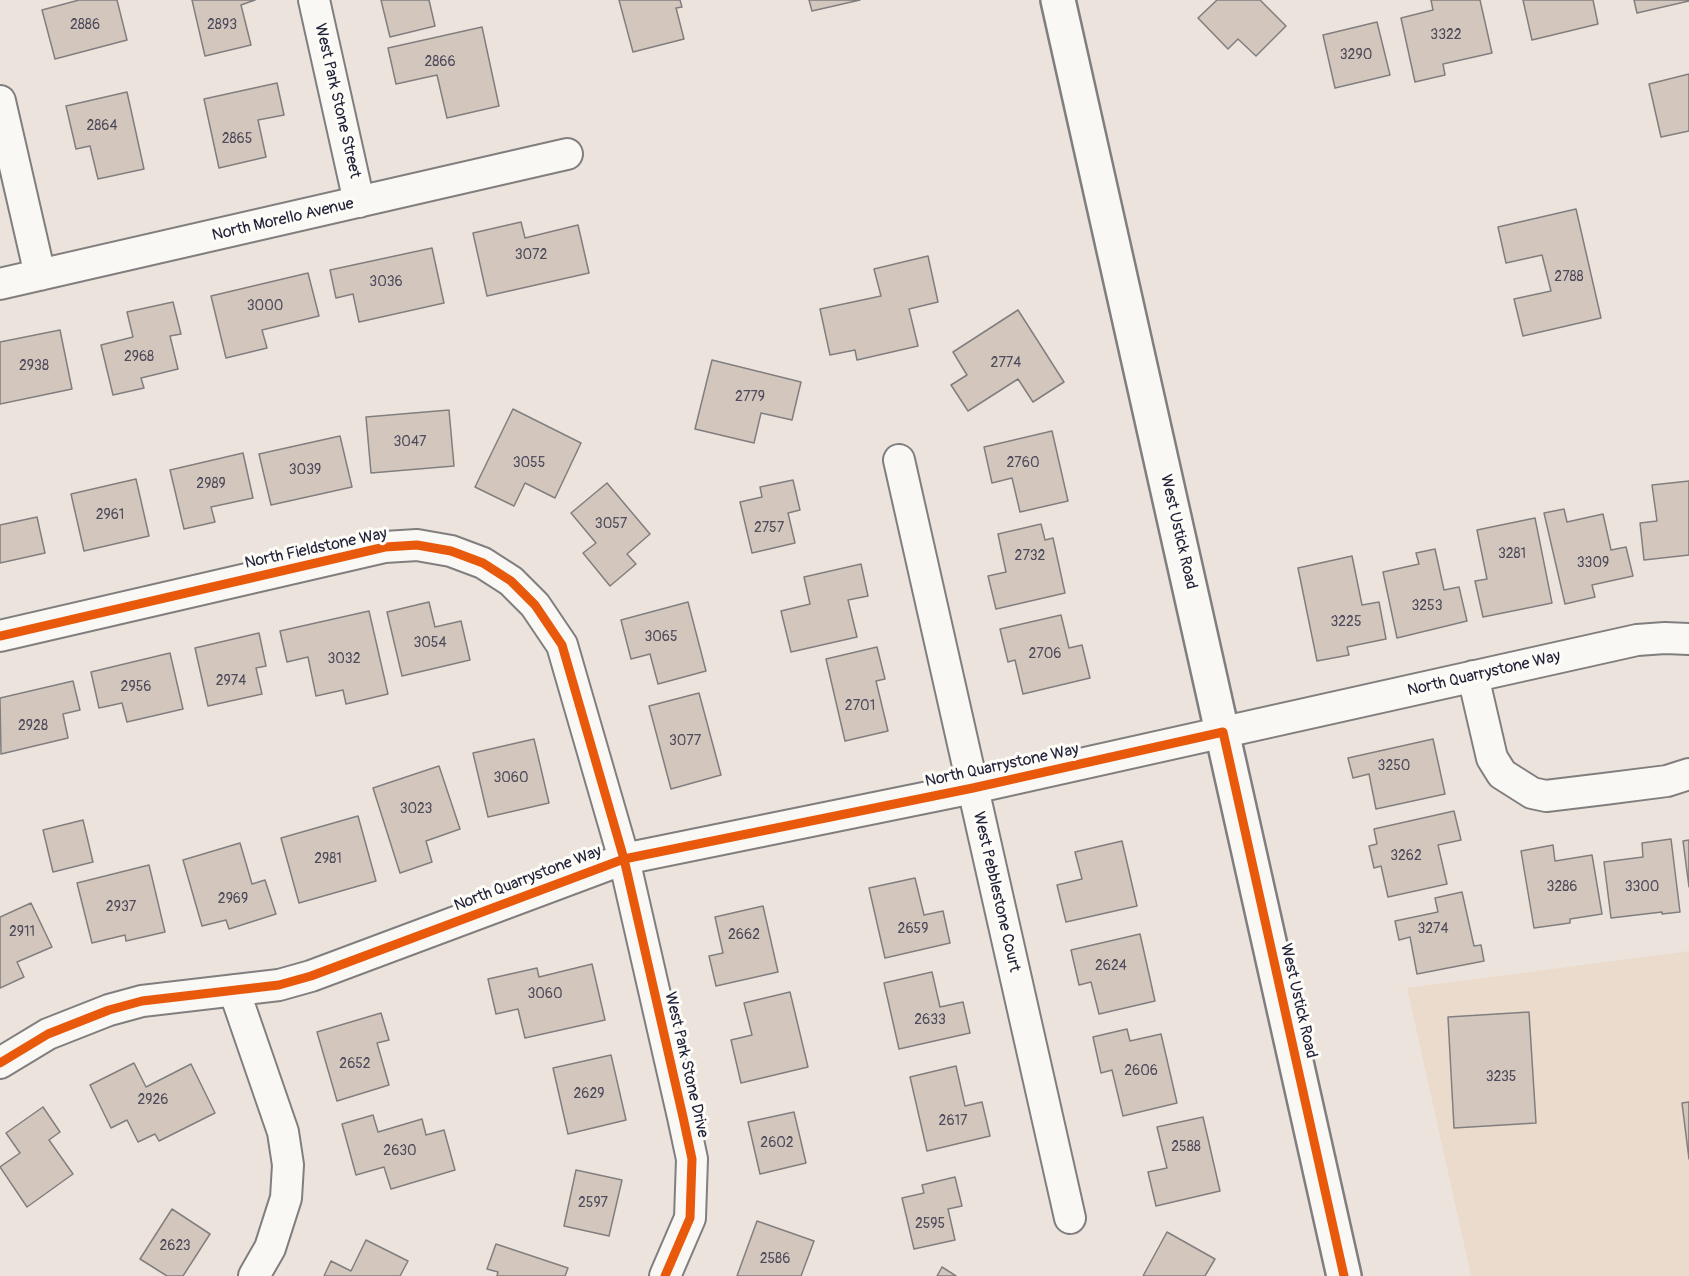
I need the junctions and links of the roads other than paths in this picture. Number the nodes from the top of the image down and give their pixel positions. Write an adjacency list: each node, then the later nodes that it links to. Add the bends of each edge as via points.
1 (314, 0): 5 (street, West Park Stone Street)
2 (1058, 0): 12 (main road, West Ustick Road)
3 (0, 101): 6 (street)
4 (567, 154): 5 (street, North Morello Avenue)
5 (359, 202): 6 (street, North Morello Avenue)
6 (40, 276): 7 (street, North Morello Avenue)
7 (0, 284)
8 (899, 460): 14 (street, West Pebblestone Court)
9 (0, 636): 15 (street, North Fieldstone Way, via 385,547 417,545 451,551 483,563 511,581 535,605 562,645)
10 (1689, 639): 11 (street, North Quarrystone Way, via 1637,640)
11 (1473, 676): 12 (street, North Quarrystone Way); 13 (street, via 1492,758 1502,774 1532,793 1546,796 1604,789 1667,781)
12 (1222, 732): 14 (street, North Quarrystone Way); 21 (main road, West Ustick Road)
13 (1689, 774)
14 (972, 788): 15 (street, North Quarrystone Way); 18 (street, West Pebblestone Court)
15 (624, 859): 16 (street, North Quarrystone Way, via 311,976 279,985); 20 (street, West Park Stone Drive, via 692,1159 690,1218)
16 (234, 990): 17 (street, North Quarrystone Way, via 142,1001 109,1010 48,1034); 19 (street, via 283,1132 288,1165 286,1198 270,1248)
17 (0, 1063)
18 (1070, 1218)
19 (254, 1276)
20 (665, 1276)
21 (1344, 1276)

